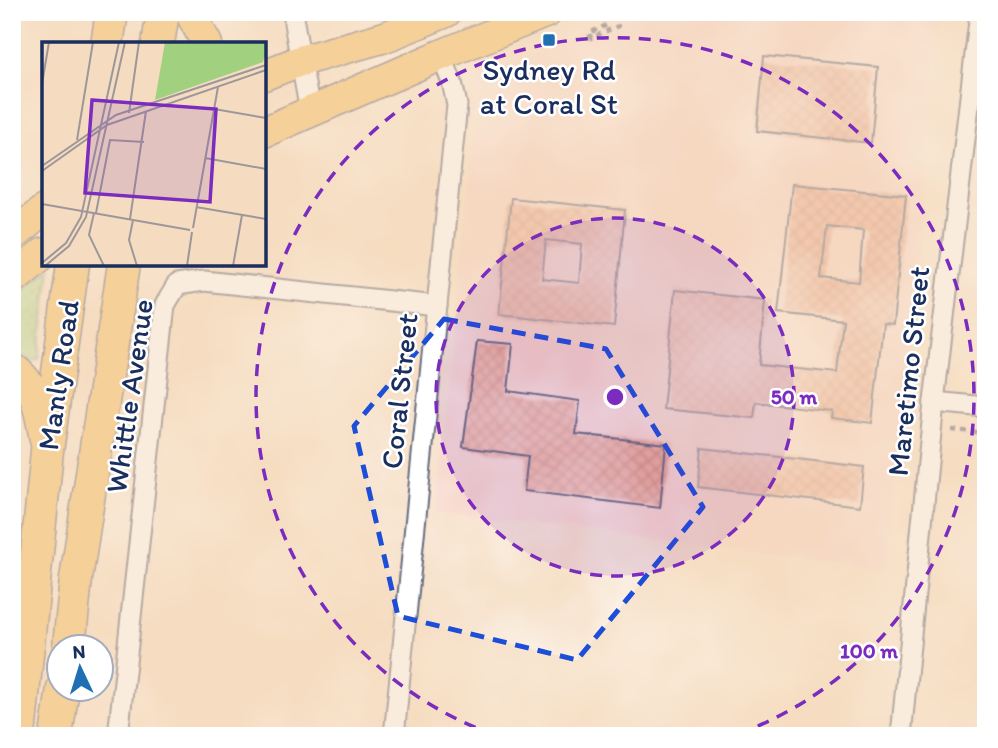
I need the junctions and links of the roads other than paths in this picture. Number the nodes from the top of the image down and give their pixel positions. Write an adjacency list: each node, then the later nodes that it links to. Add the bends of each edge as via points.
1 (112, 12): 8 (highway)
2 (163, 12): 9 (highway)
3 (190, 12): 10 (main road)
4 (295, 12): 12 (street)
5 (446, 12): 12 (main road, via 385,37)
6 (547, 12): 11 (main road)
7 (980, 12): 24 (street, Maretimo Street)
8 (107, 42)
9 (158, 42)
10 (206, 42)
11 (441, 55): 14 (main road); 22 (street, Coral Street, via 457,105)
12 (300, 61): 13 (main road); 14 (street)
13 (268, 66)
14 (310, 112): 15 (main road)
15 (266, 131)
16 (42, 212): 17 (main road)
17 (12, 236)
18 (42, 255): 21 (main road)
19 (73, 266): 26 (highway, Manly Road)
20 (124, 266): 27 (highway, Manly Road)
21 (12, 280)
22 (437, 306): 31 (street, Whittle Avenue, via 204,281 177,285 165,305); 32 (street, Coral Street)
23 (12, 368): 26 (main road, via 22,375 38,403)
24 (934, 402): 25 (street); 33 (street, Maretimo Street)
25 (986, 407)
26 (47, 451): 29 (highway, Manly Road)
27 (70, 632)
28 (61, 702): 30 (highway)
29 (19, 736)
30 (56, 736)
31 (118, 736)
32 (394, 736)
33 (901, 736)

